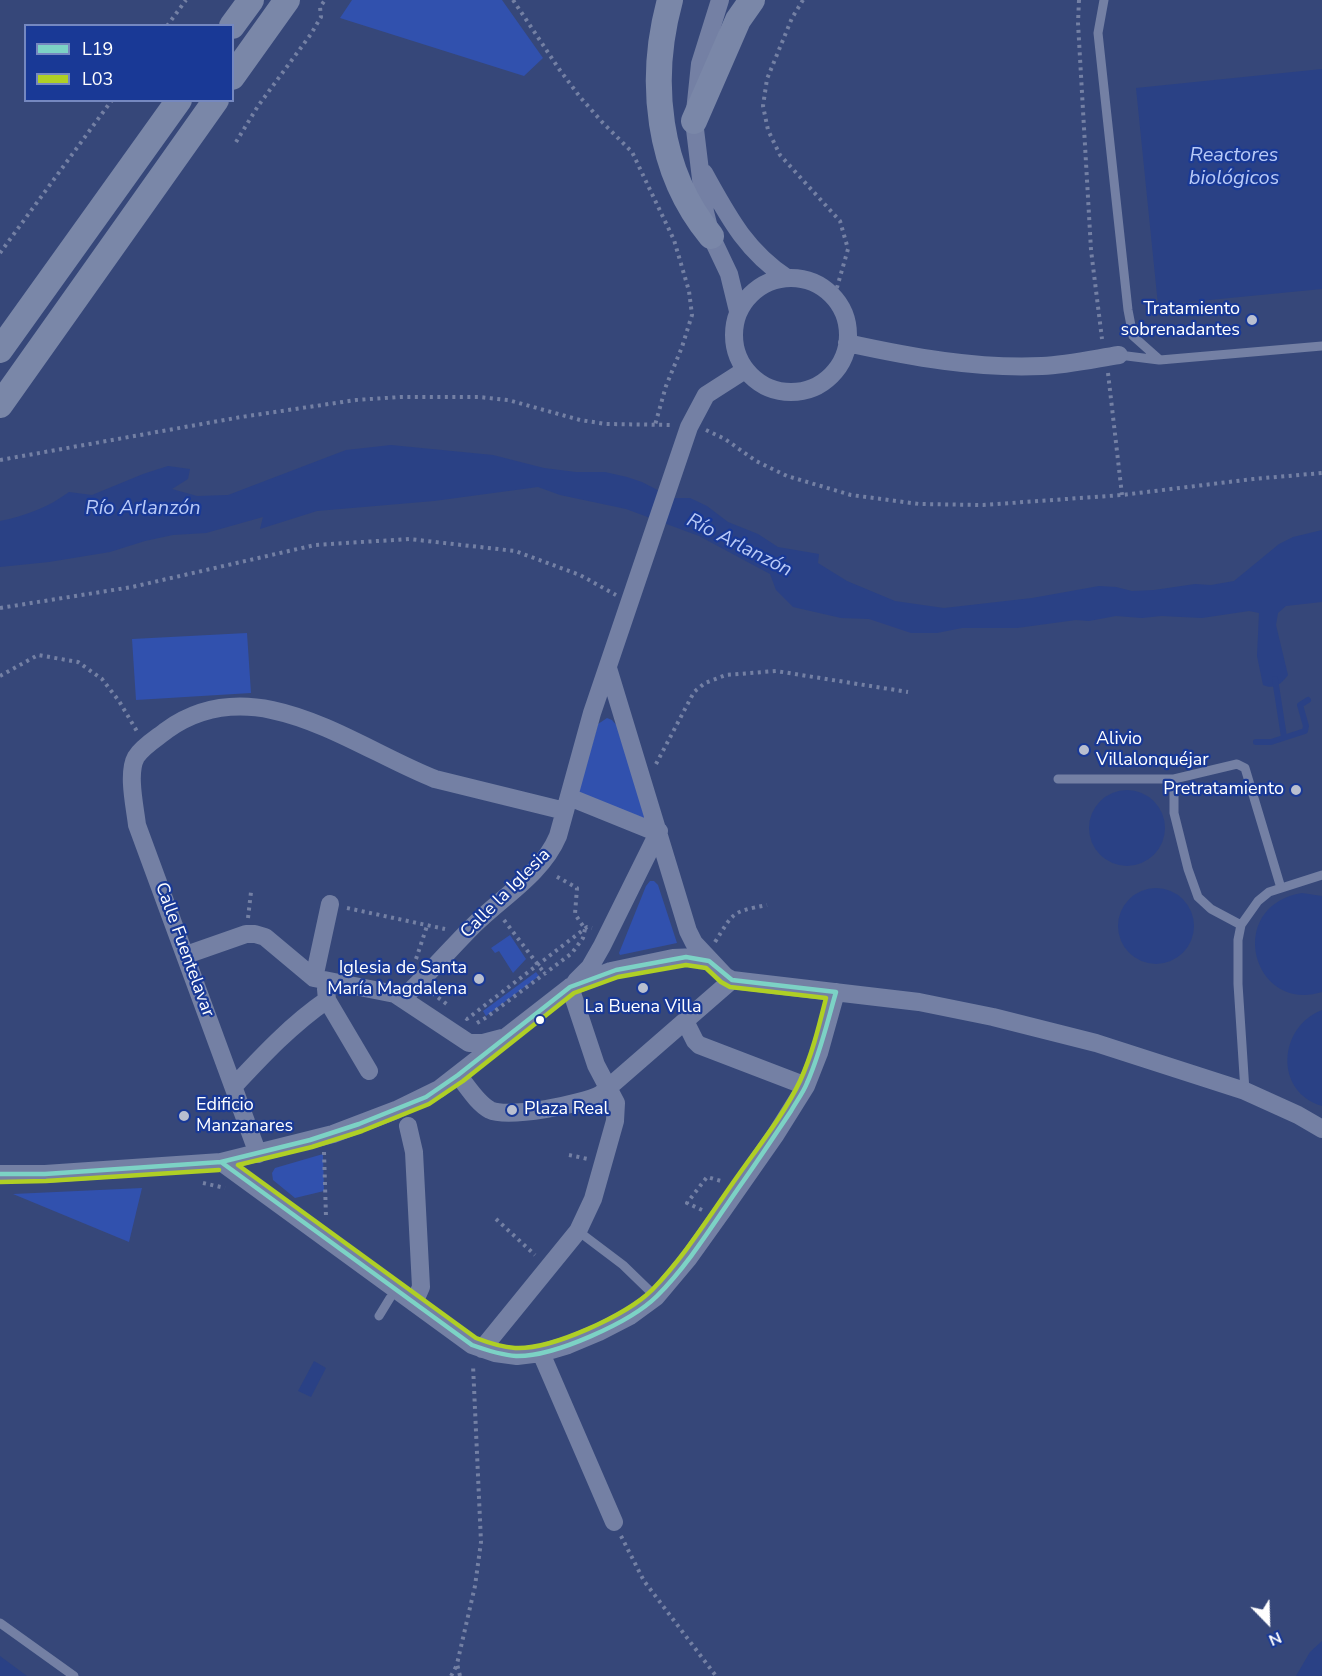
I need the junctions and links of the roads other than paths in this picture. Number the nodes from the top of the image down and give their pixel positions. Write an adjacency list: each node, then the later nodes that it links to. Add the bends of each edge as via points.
1 (251, 0): 7 (main road)
2 (287, 0): 8 (main road)
3 (670, 0): 13 (main road, via 660,55 658,96 662,122 683,193 694,216)
4 (720, 0): 11 (street, via 700,64)
5 (752, 0): 11 (main road, via 738,20)
6 (1104, 0): 20 (lane, via 1098,33 1128,310 1133,336)
7 (233, 24)
8 (234, 74)
9 (178, 102): 18 (main road)
10 (215, 102): 22 (main road)
11 (694, 120): 12 (street)
12 (700, 166): 13 (street); 14 (street, via 751,248)
13 (711, 236): 15 (street, via 729,274)
14 (788, 278): 15 (street, via 755,290); 16 (street, via 817,284 834,298 844,313)
15 (738, 311): 21 (street, via 733,336 736,354)
16 (847, 343): 19 (street, via 977,365 1044,366); 21 (street, via 838,366 810,388 793,392 775,390)
17 (1322, 346): 20 (lane)
18 (0, 350)
19 (1112, 356): 20 (lane)
20 (1160, 360)
21 (745, 370): 23 (street, Calle la Iglesia, via 706,395 689,427)
22 (0, 405)
23 (608, 668): 24 (street, Calle la Iglesia); 25 (street)
24 (592, 713): 25 (street, via 607,706); 28 (street, Calle la Iglesia)
25 (622, 714): 29 (street)
26 (1058, 779): 27 (lane)
27 (1174, 779): 33 (lane, via 1237,764 1245,768); 35 (lane, via 1174,813 1198,897)
28 (567, 804): 29 (street); 38 (street, Calle Fuentelavar, via 435,779 333,729 270,709 222,708 196,715 146,746 136,758 133,770 137,825); 44 (street, Calle la Iglesia, via 552,850 541,864 475,924)
29 (658, 832): 30 (street); 31 (street)
30 (638, 872): 31 (street, via 661,867); 36 (street)
31 (671, 874): 37 (street, via 688,931)
32 (1322, 875): 33 (lane)
33 (1281, 888): 35 (lane, via 1258,901)
34 (330, 904): 40 (street)
35 (1241, 925): 54 (lane, via 1238,984)
36 (602, 946): 39 (street, via 608,963); 42 (street, via 590,967)
37 (700, 952): 39 (street); 41 (street)
38 (186, 955): 40 (street, via 255,934 265,937); 51 (street, Calle Fuentelavar)
39 (616, 970): 42 (street)
40 (320, 979): 44 (street, via 387,991); 45 (street)
41 (732, 980): 43 (street); 46 (street)
42 (570, 987): 47 (street); 53 (street, via 596,1065)
43 (836, 992): 52 (street); 54 (street, via 919,1002 993,1017 1096,1043)
44 (404, 998): 48 (street)
45 (327, 1000): 50 (street); 51 (street, via 274,1043)
46 (685, 1021): 52 (street, via 699,1045); 53 (street)
47 (507, 1037): 48 (street); 49 (street)
48 (470, 1043): 49 (street, via 474,1057)
49 (465, 1070): 53 (street, via 482,1104 495,1112 574,1104 592,1099); 57 (street, via 426,1097 396,1110 333,1134)
50 (369, 1071)
51 (234, 1086): 57 (street, Calle Fuentelavar)
52 (806, 1086): 62 (street, via 688,1259)
53 (608, 1087): 60 (street, via 616,1103 615,1121 593,1199)
54 (1245, 1091): 56 (street)
55 (408, 1126): 63 (street, via 414,1152 420,1287)
56 (1322, 1129)
57 (258, 1154): 58 (street)
58 (221, 1162): 59 (street); 63 (street)
59 (0, 1174)
60 (578, 1231): 62 (lane, via 623,1265); 65 (street)
61 (390, 1298): 64 (lane)
62 (656, 1298): 66 (street, via 599,1332)
63 (414, 1303): 65 (street)
64 (379, 1316)
65 (477, 1347): 66 (street, via 517,1356)
66 (541, 1353): 67 (street)
67 (614, 1522)
68 (0, 1623): 69 (lane)
69 (74, 1676)

